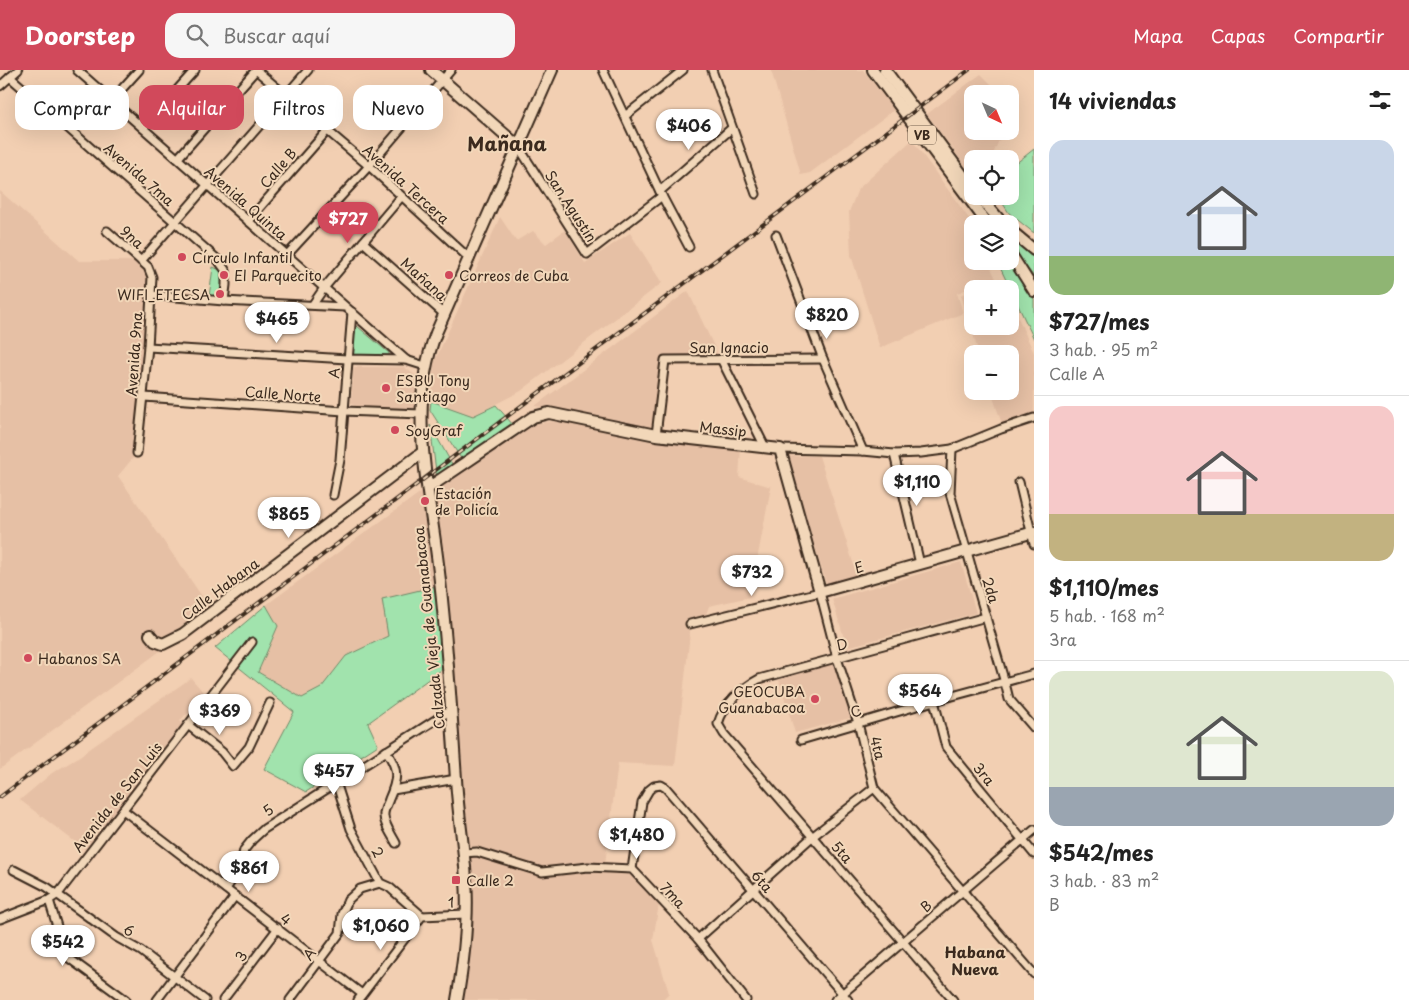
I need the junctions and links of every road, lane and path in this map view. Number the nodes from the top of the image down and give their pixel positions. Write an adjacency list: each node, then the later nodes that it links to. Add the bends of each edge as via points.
1 (18, 70): 15 (street)
2 (138, 70): 18 (street)
3 (195, 70): 19 (street)
4 (256, 70): 20 (street, Avenida Tercera); 31 (street)
5 (308, 70): 21 (street)
6 (431, 70): 16 (main road)
7 (451, 70): 16 (street)
8 (552, 70): 30 (main road, Calzada Vieja de Guanabacoa)
9 (603, 70): 24 (street)
10 (683, 70): 24 (street)
11 (712, 70): 26 (street)
12 (873, 70): 39 (main road, VB)
13 (885, 70): 33 (main road, VB)
14 (80, 71): 17 (street, Avenida Quinta)
15 (10, 77): 22 (street); 42 (street, Avenida 7ma)
16 (443, 80): 30 (main road); 32 (street)
17 (95, 85)
18 (125, 85)
19 (182, 85)
20 (273, 85)
21 (295, 85)
22 (0, 86)
23 (129, 115): 25 (street, Avenida Quinta)
24 (626, 116): 35 (street)
25 (139, 124)
26 (732, 128): 35 (street); 36 (street)
27 (145, 130): 31 (street, Avenida Quinta)
28 (256, 130): 34 (street)
29 (327, 131): 32 (street, Avenida Tercera); 41 (street, Calle B)
30 (518, 146): 35 (street, San Agustín, via 587,254); 50 (main road, Calzada Vieja de Guanabacoa)
31 (178, 158): 34 (street, Avenida Quinta)
32 (369, 166): 37 (street, Avenida Tercera); 49 (street)
33 (964, 177)
34 (208, 185): 41 (street, Avenida Quinta); 42 (street)
35 (661, 193): 47 (street)
36 (756, 194)
37 (401, 197): 46 (street); 50 (street, Avenida Tercera)
38 (986, 205): 40 (main road)
39 (981, 215)
40 (995, 215)
41 (248, 221): 49 (street, Avenida Quinta)
42 (175, 222): 51 (street); 57 (street, Avenida 7ma, via 226,271)
43 (107, 231): 51 (street, 9na)
44 (776, 236): 65 (street)
45 (1019, 238): 48 (main road)
46 (363, 242): 54 (street); 61 (street, Mañana)
47 (689, 247)
48 (1034, 250)
49 (287, 255): 54 (street, Avenida Quinta)
50 (470, 259): 61 (main road, Calzada Vieja de Guanabacoa)
51 (141, 261): 56 (street, Avenida 9na, via 152,276)
52 (1020, 267): 53 (main road); 55 (main road)
53 (1034, 281)
54 (324, 288): 58 (street); 59 (street, Avenida Quinta)
55 (1034, 291)
56 (151, 295): 57 (street); 62 (street, Avenida 9na)
57 (224, 301): 58 (street)
58 (313, 304): 59 (street)
59 (345, 307): 60 (street, Avenida Quinta)
60 (352, 312): 63 (street, A); 66 (street, Avenida Quinta)
61 (445, 315): 67 (main road, Calzada Vieja de Guanabacoa)
62 (148, 347): 63 (street); 68 (street, Avenida 9na)
63 (347, 359): 66 (street); 69 (street, A)
64 (721, 359): 65 (street, San Ignacio); 72 (street, San Ignacio, via 665,360); 73 (street)
65 (823, 359): 76 (street)
66 (406, 360): 67 (street, Avenida Quinta)
67 (425, 366): 70 (main road, Calzada Vieja de Guanabacoa)
68 (144, 397): 69 (street, Calle Norte); 78 (street, Avenida 9na)
69 (344, 411): 70 (street, Calle Norte); 82 (street, A)
70 (421, 414): 77 (main road, Calzada Vieja de Guanabacoa)
71 (1034, 418): 75 (street, Massip)
72 (656, 435): 73 (main road, Massip); 81 (main road, Massip, via 549,413 533,417)
73 (764, 447): 74 (main road, Massip)
74 (780, 449): 76 (street, Massip); 87 (main road, 4ta)
75 (952, 449): 79 (street, Massip); 85 (street, 2da, via 950,493)
76 (863, 451): 79 (street, Massip)
77 (424, 452): 81 (main road, Calzada Vieja de Guanabacoa); 90 (main road, Calle Habana, via 183,634 163,644)
78 (137, 453)
79 (894, 454): 86 (street)
80 (1019, 482): 83 (street)
81 (428, 488): 97 (main road, Calzada Vieja de Guanabacoa, via 444,618)
82 (333, 495)
83 (1033, 533): 84 (street); 85 (main road, E)
84 (1034, 544)
85 (967, 551): 86 (main road, E); 88 (street, 2da)
86 (920, 564): 87 (main road, E)
87 (820, 592): 89 (street, E); 92 (street, 4ta)
88 (986, 617): 92 (street, D); 94 (street, 2da)
89 (690, 624)
90 (150, 635)
91 (252, 642): 100 (street, Avenida de San Luis)
92 (837, 658): 98 (street, D, via 753,682 734,698); 99 (street, 4ta)
93 (1034, 674): 94 (street, C)
94 (1005, 683): 95 (street, C); 101 (street, 2da, via 1009,699)
95 (934, 701): 99 (street, C); 111 (street, 3ra, via 946,747)
96 (270, 703): 100 (street, via 249,747 233,766 222,752)
97 (451, 710): 103 (street, 5); 104 (main road, Calzada Vieja de Guanabacoa)
98 (720, 718): 110 (street, 5ta, via 718,724 724,734)
99 (858, 724): 102 (street, C); 106 (street, 4ta)
100 (188, 725): 108 (street, Avenida de San Luis)
101 (1034, 728)
102 (801, 740)
103 (386, 751): 105 (street, 5); 107 (street, via 395,765)
104 (456, 780): 107 (street); 113 (main road, Calzada Vieja de Guanabacoa)
105 (336, 782): 117 (street, 2, via 351,829); 118 (street, 5, via 279,818 252,840 244,850 240,868)
106 (874, 788): 110 (street); 120 (street, 4ta)
107 (393, 790): 112 (street, via 384,814)
108 (123, 810): 118 (street, 4); 121 (street, Avenida de San Luis)
109 (1034, 830): 111 (street, B)
110 (812, 837): 119 (street); 129 (street, 5ta)
111 (1022, 841): 114 (street, 3ra); 120 (street, B)
112 (396, 843)
113 (464, 853): 116 (street, via 477,852 542,872 588,867); 124 (main road, Calzada Vieja de Guanabacoa)
114 (1034, 854)
115 (14, 870): 121 (street, 6)
116 (632, 870): 119 (street, 6ta, via 642,802 649,790 661,785); 128 (street, 7ma)
117 (380, 883): 125 (street, 2); 130 (street, A, via 360,890 348,900 342,914 340,933)
118 (226, 889): 122 (street, 4)
119 (752, 890): 128 (street); 133 (street, 6ta)
120 (963, 891): 129 (street, B); 131 (street, 4ta)
121 (58, 894): 123 (street, Avenida de San Luis); 132 (street, 6)
122 (235, 896): 127 (street, 4); 132 (street)
123 (49, 900): 126 (street, Avenida de San Luis); 135 (street, via 66,956)
124 (466, 914): 125 (street, 1); 140 (main road, Calzada Vieja de Guanabacoa, via 466,941)
125 (422, 916): 134 (street)
126 (0, 919)
127 (278, 928): 130 (street, 4); 138 (street, 3)
128 (698, 940): 141 (street, 7ma)
129 (904, 941): 133 (street, B); 144 (street, 5ta)
130 (320, 961): 134 (street, 4); 139 (street, A)
131 (1034, 974)
132 (174, 976): 136 (street); 137 (street, 6)
133 (842, 994): 142 (street, B); 143 (street, 6ta)
134 (360, 997)
135 (126, 1000)
136 (157, 1000)
137 (205, 1000)
138 (223, 1000)
139 (290, 1000)
140 (457, 1000)
141 (746, 1000)
142 (835, 1000)
143 (848, 1000)
144 (953, 1000)

